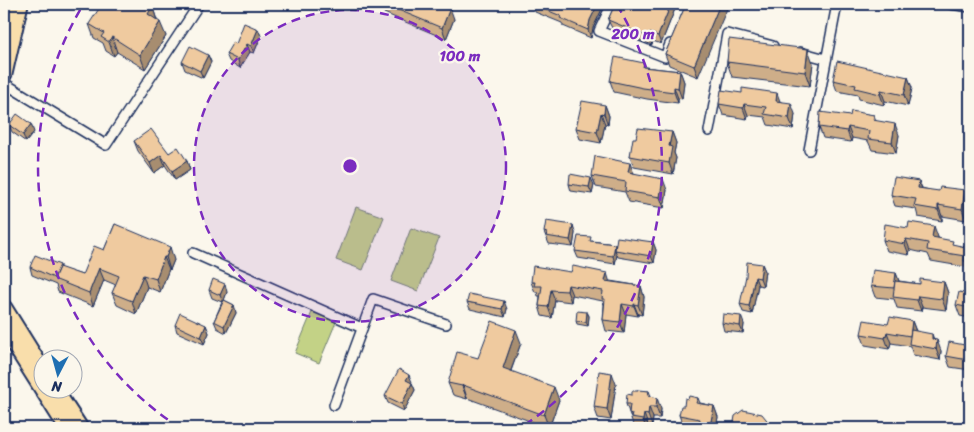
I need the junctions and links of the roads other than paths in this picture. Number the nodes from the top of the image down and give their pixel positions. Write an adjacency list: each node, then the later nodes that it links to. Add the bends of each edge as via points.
1 (20, 4): 9 (highway)
2 (199, 4): 10 (street, via 106,145)
3 (612, 4): 7 (street, via 599,31 664,57)
4 (837, 4): 8 (street)
5 (950, 4): 6 (street)
6 (970, 7)
7 (672, 39)
8 (826, 59): 11 (street, via 727,34); 12 (street)
9 (4, 74)
10 (4, 83)
11 (709, 131)
12 (809, 150)
13 (193, 253): 17 (street)
14 (4, 308): 18 (highway)
15 (446, 324): 17 (street, via 373,299)
16 (4, 328): 21 (highway)
17 (362, 328): 20 (street)
18 (32, 353)
19 (62, 400): 22 (highway)
20 (334, 405)
21 (67, 428)
22 (80, 428)

